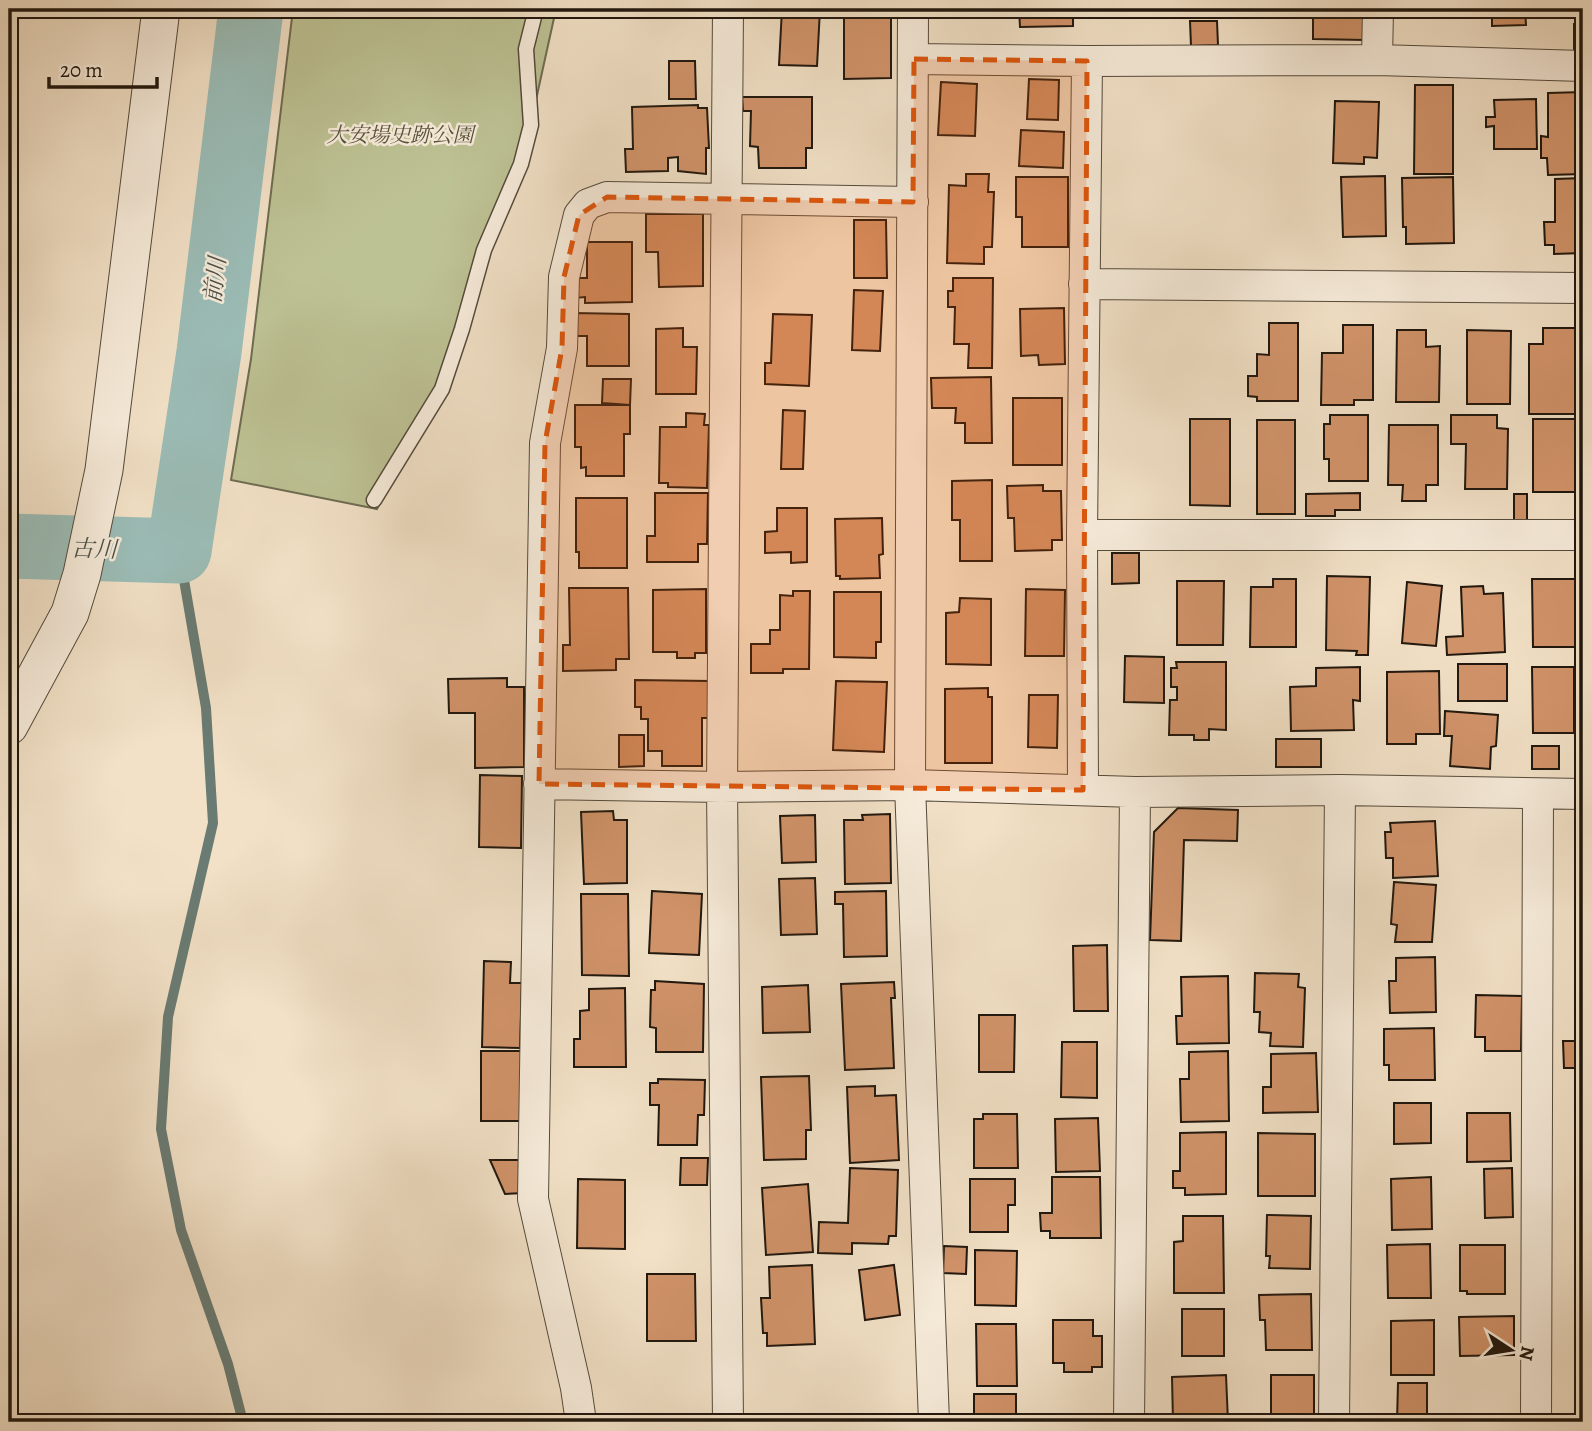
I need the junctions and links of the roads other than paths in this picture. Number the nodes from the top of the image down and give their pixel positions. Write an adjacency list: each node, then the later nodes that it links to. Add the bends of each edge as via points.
1 (161, 9): 17 (street, via 104,470 82,574 70,613)
2 (536, 9): 14 (lane, via 526,49 531,125 521,164 484,250 442,389)
3 (728, 9): 10 (street)
4 (913, 9): 6 (street)
5 (1378, 9): 7 (street)
6 (914, 59): 8 (street); 11 (street)
7 (1377, 60): 8 (street); 9 (street)
8 (1087, 61): 12 (street)
9 (1583, 66)
10 (727, 198): 11 (street); 18 (street, via 607,197 588,204 579,215 564,277 562,348 545,443); 20 (street)
11 (913, 202): 19 (street)
12 (1084, 284): 13 (street); 15 (street)
13 (1583, 288)
14 (374, 500)
15 (1082, 535): 16 (street); 21 (street)
16 (1583, 535)
17 (9, 726)
18 (539, 783): 20 (street); 26 (street, via 533,1199)
19 (910, 785): 20 (street); 21 (street); 28 (street)
20 (722, 787): 27 (street)
21 (1083, 790): 23 (street)
22 (1340, 790): 23 (street); 25 (street); 30 (street)
23 (1135, 792): 29 (street)
24 (1583, 793): 25 (street)
25 (1538, 794): 31 (street)
26 (581, 1422)
27 (728, 1422)
28 (934, 1422)
29 (1129, 1422)
30 (1334, 1422)
31 (1536, 1422)

